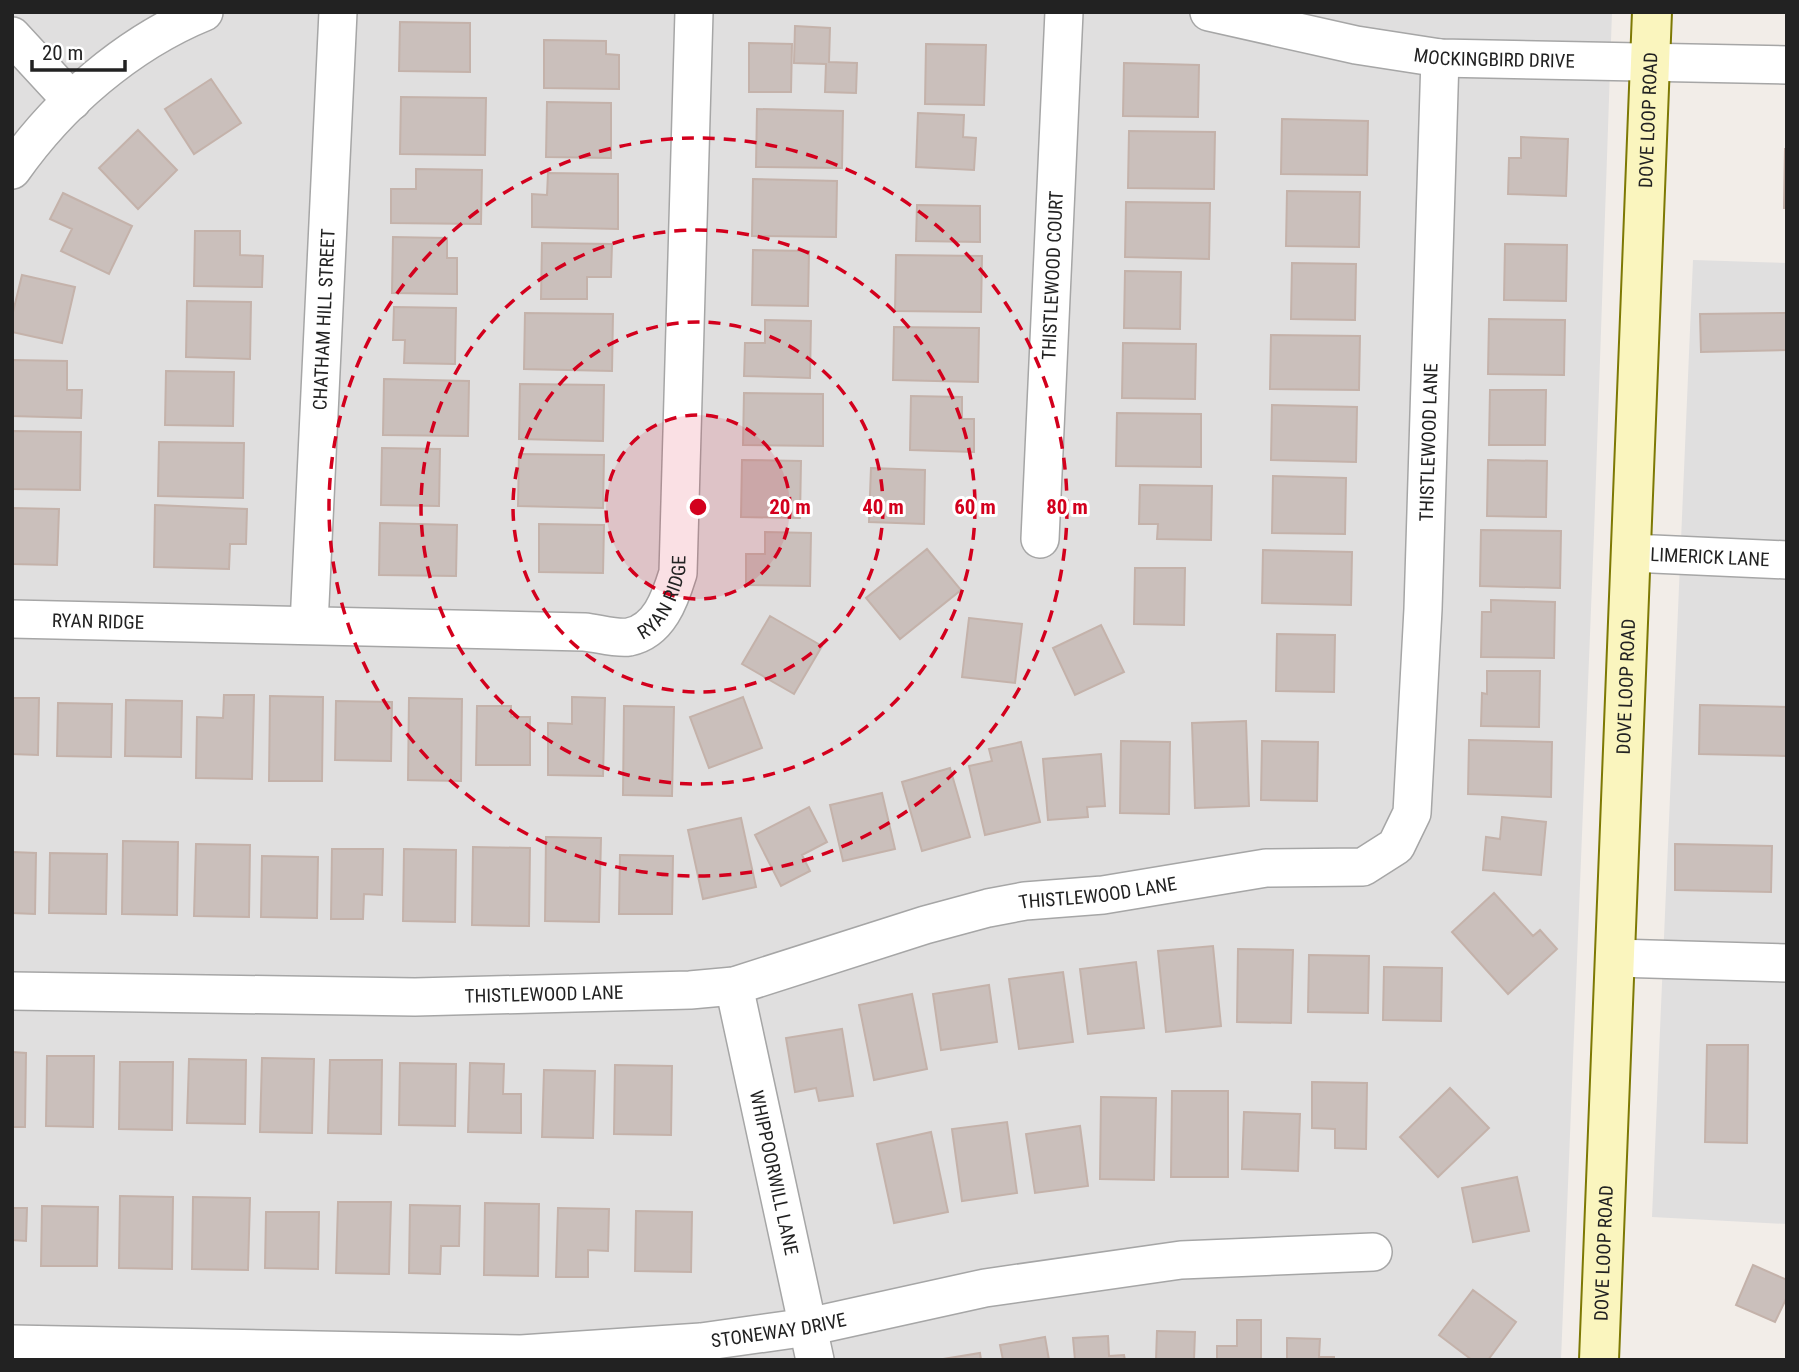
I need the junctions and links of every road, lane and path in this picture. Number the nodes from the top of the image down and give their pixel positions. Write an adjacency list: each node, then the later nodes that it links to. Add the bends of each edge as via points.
1 (204, 12): 11 (street, via 136,47)
2 (338, 12): 17 (street, CHATHAM HILL STREET)
3 (694, 12): 17 (street, RYAN RIDGE, via 678,573 667,605 650,627 629,637)
4 (1064, 12): 13 (street, THISTLEWOOD COURT)
5 (1209, 12): 8 (street, MOCKINGBIRD DRIVE, via 1356,45)
6 (1653, 12): 9 (street, DOVE LOOP ROAD)
7 (12, 36): 11 (street)
8 (1440, 58): 9 (street, MOCKINGBIRD DRIVE); 20 (street, THISTLEWOOD LANE, via 1412,813 1396,846 1363,867 1266,869 988,908)
9 (1651, 61): 10 (street, MOCKINGBIRD DRIVE); 14 (street, DOVE LOOP ROAD)
10 (1787, 65)
11 (72, 101): 12 (street)
12 (12, 170)
13 (1040, 539)
14 (1631, 553): 15 (street, LIMERICK LANE); 18 (street, DOVE LOOP ROAD)
15 (1787, 560)
16 (12, 619): 17 (street, RYAN RIDGE)
17 (309, 625)
18 (1615, 958): 19 (street); 25 (street, DOVE LOOP ROAD)
19 (1787, 963)
20 (734, 986): 21 (street, THISTLEWOOD LANE, via 415,997); 23 (street, WHIPPOORWILL LANE)
21 (12, 991)
22 (1373, 1252): 23 (street, STONEWAY DRIVE, via 1181,1260 985,1288)
23 (812, 1343): 24 (street, STONEWAY DRIVE, via 701,1342 522,1354)
24 (12, 1344)
25 (1599, 1360)

